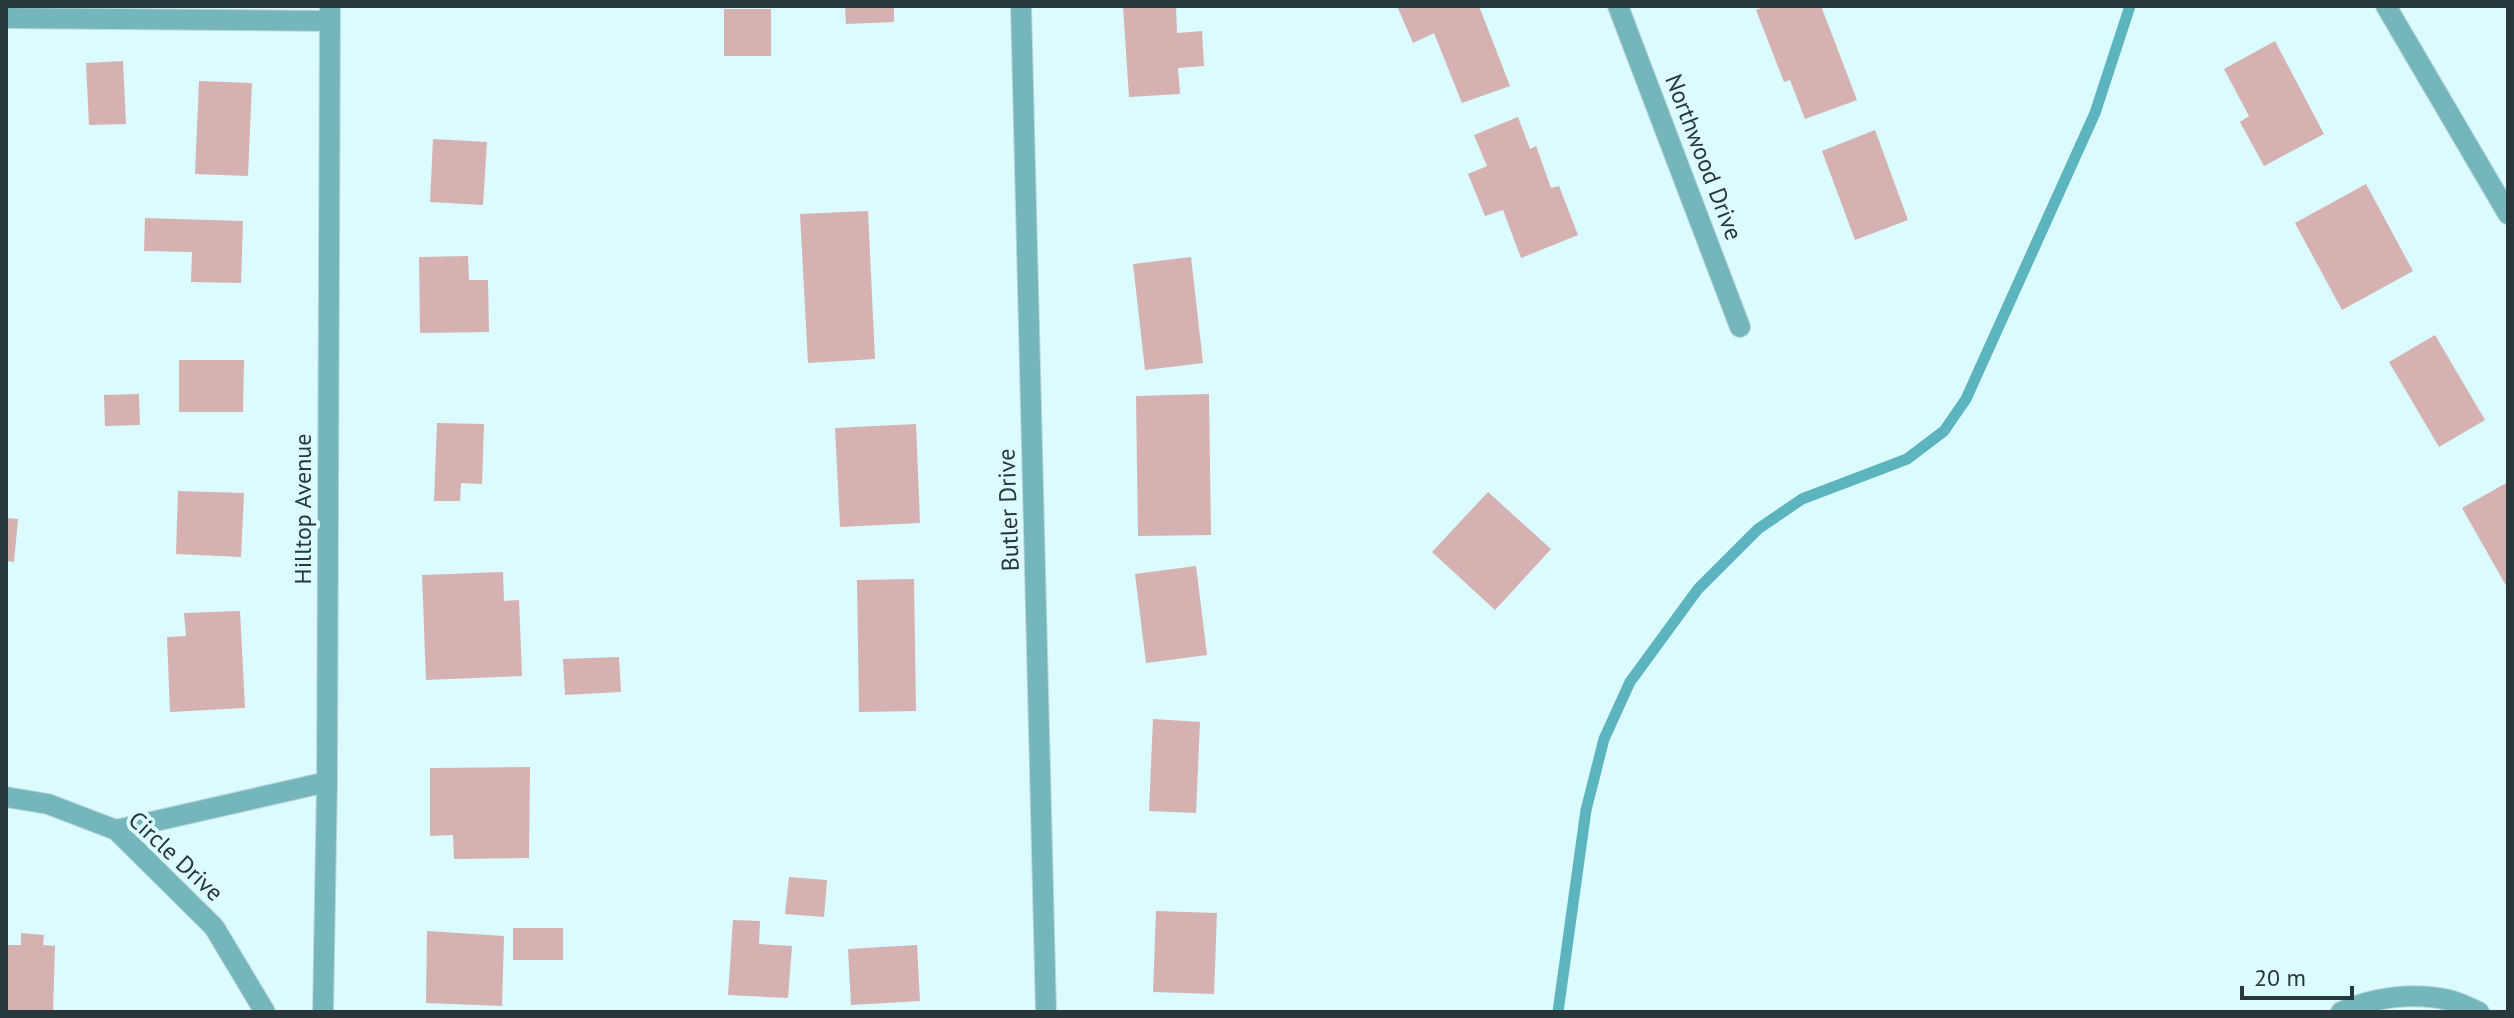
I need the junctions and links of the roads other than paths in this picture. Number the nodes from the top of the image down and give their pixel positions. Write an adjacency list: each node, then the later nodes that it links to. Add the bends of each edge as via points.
1 (1021, 6): 13 (street, Butler Drive)
2 (1618, 6): 7 (street, Northwood Drive)
3 (2386, 6): 6 (street)
4 (330, 14): 5 (street); 8 (street, Hilltop Avenue)
5 (6, 18)
6 (2508, 214)
7 (1740, 327)
8 (327, 782): 10 (street); 12 (street, Hilltop Avenue)
9 (6, 797): 10 (street, Circle Drive, via 48,804)
10 (116, 830): 11 (street, Circle Drive, via 214,927)
11 (265, 1012)
12 (323, 1012)
13 (1046, 1012)
14 (2341, 1012): 15 (street, via 2357,1004 2411,996 2450,1000)
15 (2479, 1012)

